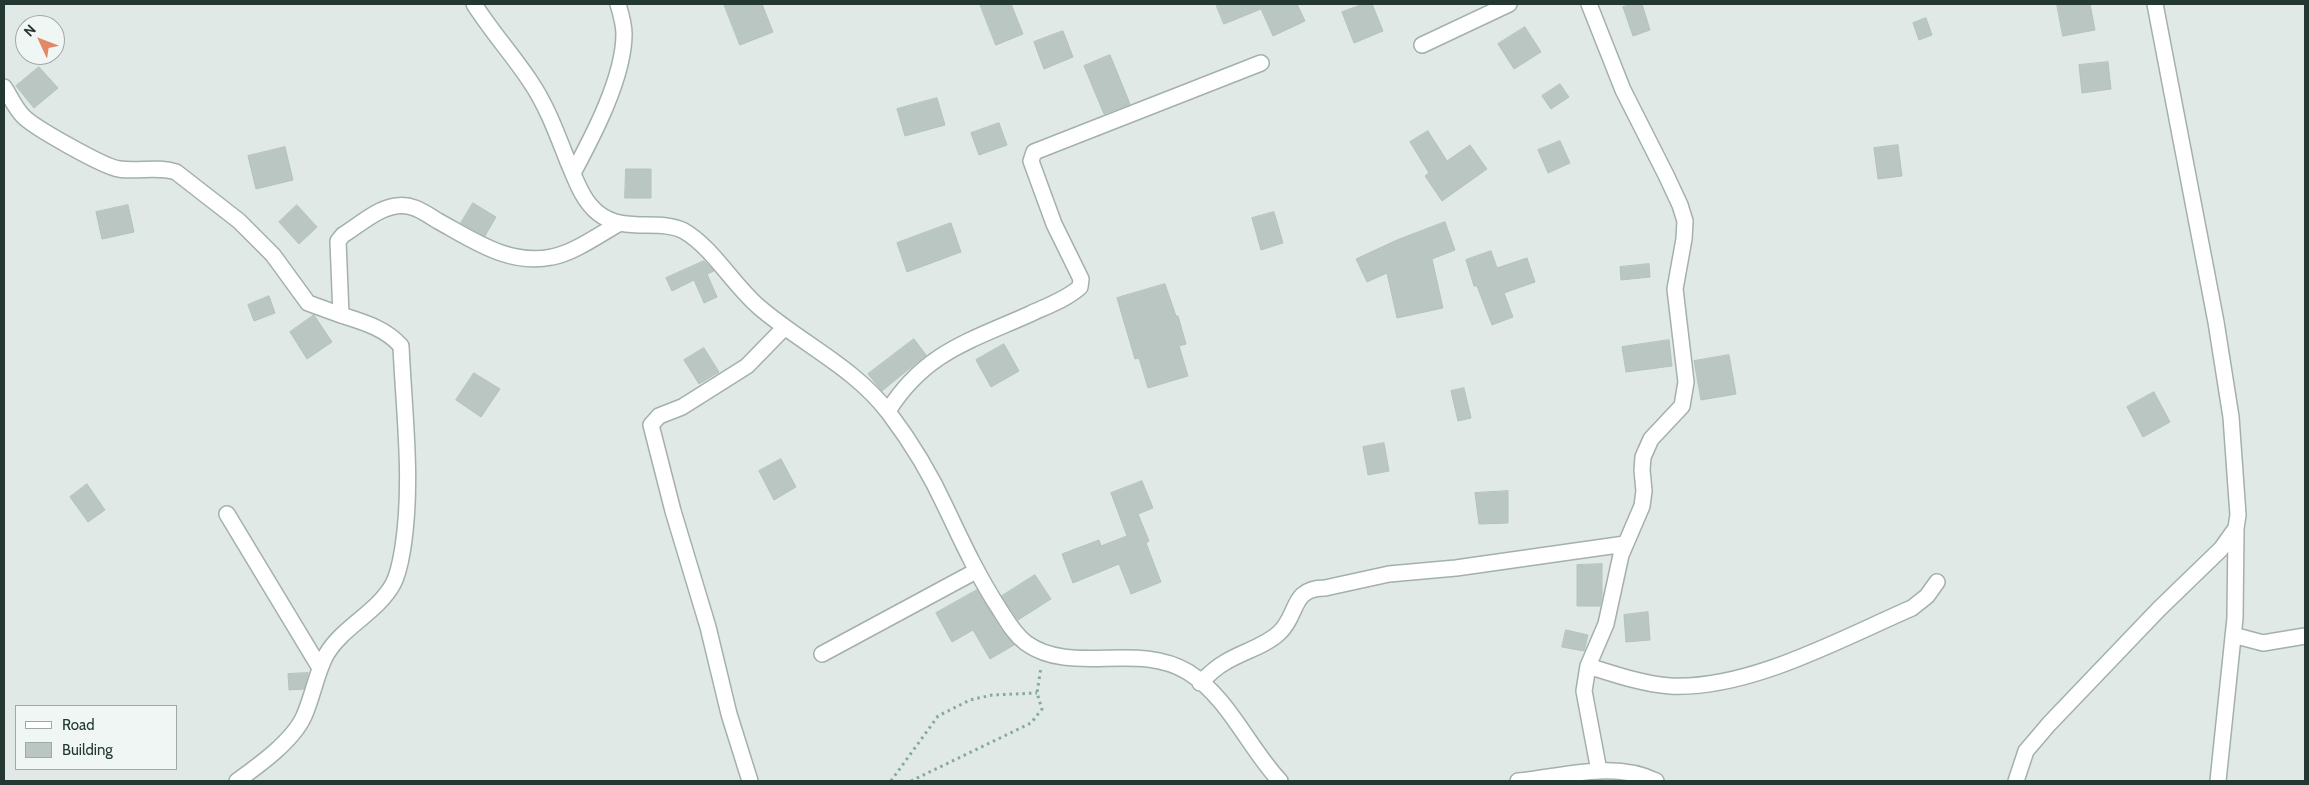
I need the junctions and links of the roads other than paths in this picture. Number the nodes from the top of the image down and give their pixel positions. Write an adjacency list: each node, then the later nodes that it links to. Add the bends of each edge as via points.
1 (474, 4): 9 (street, via 542,100)
2 (618, 4): 9 (street, via 624,33 622,52 596,130)
3 (1508, 4): 6 (street)
4 (1589, 4): 16 (street, via 1627,98 1680,205 1685,230 1674,289 1685,394 1678,411 1646,448 1642,470 1644,498)
5 (2155, 4): 15 (street, via 2231,417 2238,491)
6 (1422, 45)
7 (1261, 63): 13 (street, via 1034,152 1031,161 1054,224 1081,279 1080,286 1054,303 942,354 902,389)
8 (4, 87): 11 (street, via 21,115 37,128 105,164 119,169 168,169 176,172 240,221 273,255 308,303)
9 (573, 173): 10 (street, via 592,208)
10 (620, 223): 11 (street, via 552,257 527,259 500,254 414,207 397,205 386,208 338,241); 12 (street, via 676,227 685,232 744,293)
11 (341, 315): 23 (street, via 375,326 401,346 407,518 395,582 365,617 341,635)
12 (784, 327): 13 (street, via 850,372); 27 (street, via 747,366 682,407 659,416 653,421 651,430)
13 (888, 411): 17 (street, via 910,441)
14 (227, 514): 23 (street)
15 (2236, 528): 19 (street); 31 (street, via 2221,549 2049,724 2026,751)
16 (1625, 544): 22 (street, via 1606,624); 24 (street, via 1389,574 1315,588 1299,597 1279,633 1222,664)
17 (976, 571): 21 (street); 24 (street, via 1012,629 1043,651 1064,658 1133,657 1160,661 1188,672)
18 (1937, 582): 22 (street, via 1912,608 1748,676 1691,686 1667,686)
19 (2233, 635): 20 (street, via 2264,642); 32 (street)
20 (2305, 636)
21 (822, 654)
22 (1588, 666): 25 (street, via 1584,691)
23 (320, 668): 26 (street, via 314,694 303,719 283,743)
24 (1200, 683): 28 (street, via 1212,692 1238,723)
25 (1599, 771): 29 (street); 30 (street, via 1640,773)
26 (236, 781)
27 (750, 781)
28 (1280, 781)
29 (1518, 781)
30 (1656, 781)
31 (2016, 781)
32 (2218, 781)

